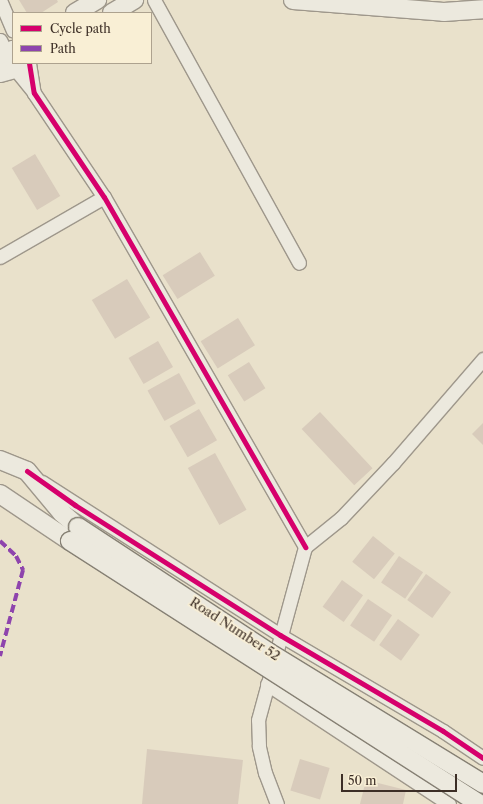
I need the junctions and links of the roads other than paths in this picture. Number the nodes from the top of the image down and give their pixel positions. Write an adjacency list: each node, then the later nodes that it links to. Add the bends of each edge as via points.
1 (0, 0): 9 (street)
2 (97, 0): 7 (main road)
3 (134, 0): 8 (main road)
4 (154, 0): 13 (street)
5 (293, 0): 6 (main road, via 444,12)
6 (483, 8)
7 (77, 12)
8 (114, 12)
9 (12, 28)
10 (14, 64): 11 (street)
11 (104, 197): 12 (street); 19 (street)
12 (0, 257)
13 (299, 264)
14 (483, 359): 19 (street, via 393,463 341,518)
15 (0, 460): 16 (main road, Road Number 52)
16 (27, 471): 18 (main road, Road Number 52, via 62,513); 20 (street, via 75,505)
17 (0, 494): 18 (main road, Road Number 52)
18 (74, 534): 23 (main road, Road Number 52, bridge); 26 (main road, Road Number 52, bridge)
19 (305, 548): 20 (street)
20 (280, 635): 21 (street); 22 (street, via 443,731)
21 (267, 684): 24 (street, via 258,720 259,746 265,773); 25 (street)
22 (483, 758)
23 (483, 784)
24 (277, 804)
25 (449, 804)
26 (479, 804)

